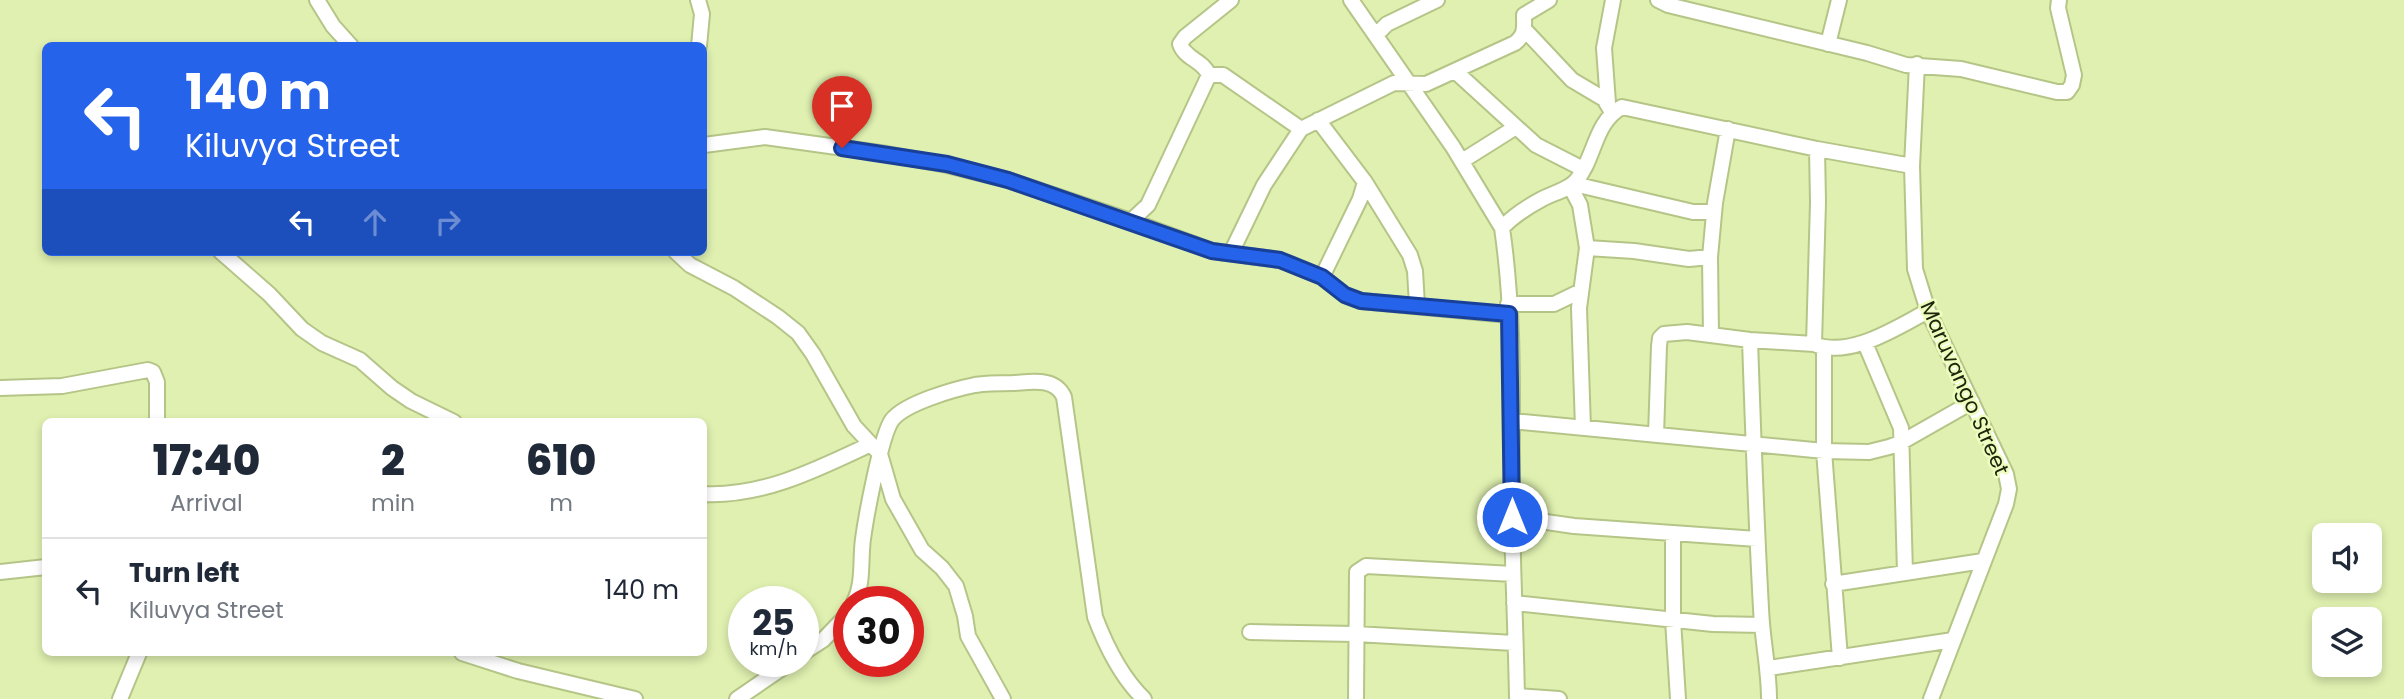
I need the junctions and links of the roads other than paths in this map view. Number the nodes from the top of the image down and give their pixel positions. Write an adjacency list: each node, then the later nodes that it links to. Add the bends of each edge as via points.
1 (317, 0): 13 (street)
2 (698, 0): 14 (street, via 702,13)
3 (1231, 0): 18 (street, via 1180,44)
4 (1351, 0): 12 (street)
5 (1549, 0): 11 (street, via 1524,15)
6 (1613, 0): 20 (street, via 1604,48)
7 (1658, 0): 15 (street)
8 (1839, 0): 15 (street)
9 (2059, 0): 16 (street, via 2074,75 2067,92)
10 (1431, 2): 12 (street, via 1387,24)
11 (1525, 30): 17 (street, via 1516,43); 20 (street, via 1572,79)
12 (1377, 34): 19 (street)
13 (347, 42)
14 (699, 42)
15 (1829, 44): 16 (street)
16 (1917, 64): 28 (street, Maruvango Street)
17 (1455, 71): 19 (street, via 1426,84); 22 (street)
18 (1209, 75): 23 (street, via 1223,75); 33 (street, via 1148,205)
19 (1410, 82): 21 (street, via 1394,83); 27 (street)
20 (1610, 107): 24 (street, via 1629,107); 29 (street)
21 (1318, 120): 23 (street); 30 (street)
22 (1516, 127): 27 (street); 29 (street, via 1536,145)
23 (1301, 129): 36 (street, via 1264,186)
24 (1728, 130): 26 (street); 32 (street)
25 (707, 145): 33 (street, via 765,137 911,158 1008,180)
26 (1817, 149): 28 (street); 48 (street)
27 (1462, 161): 34 (street)
28 (1912, 166): 44 (street, Maruvango Street, via 1915,269)
29 (1583, 169): 31 (street)
30 (1365, 182): 40 (street); 42 (street, via 1410,255)
31 (1572, 185): 32 (street, via 1693,212); 34 (street, via 1541,199); 35 (street)
32 (1714, 212): 39 (street)
33 (1131, 221): 36 (street, via 1212,251)
34 (1502, 228): 43 (street)
35 (1587, 248): 39 (street, via 1689,259); 41 (street)
36 (1231, 253): 40 (street, via 1280,260)
37 (225, 256): 52 (street, via 302,329 360,360 402,394)
38 (680, 256): 58 (street, via 798,333 854,426)
39 (1710, 257): 45 (street)
40 (1322, 277): 42 (street, via 1361,301)
41 (1581, 291): 43 (street, via 1554,304); 54 (street)
42 (1417, 306): 43 (street)
43 (1509, 309): 53 (street)
44 (1928, 311): 47 (street); 50 (street, Maruvango Street)
45 (1710, 335): 46 (street); 55 (street, via 1687,332 1660,338)
46 (1750, 340): 48 (street); 57 (street)
47 (1865, 343): 48 (street); 56 (street, via 1901,428)
48 (1819, 346): 59 (street)
49 (0, 388): 51 (street, via 62,386 148,370 157,382)
50 (1972, 402): 56 (street); 64 (street, Maruvango Street, via 2009,489)
51 (157, 418)
52 (446, 418)
53 (1512, 421): 54 (street); 61 (street)
54 (1583, 428): 55 (street)
55 (1656, 435): 57 (street)
56 (1900, 443): 59 (street, via 1870,452); 67 (street)
57 (1753, 444): 59 (street); 63 (street)
58 (875, 449): 60 (street, via 750,491); 70 (street); 89 (street, via 893,499 922,551 956,586 968,636); 90 (street, via 891,421 934,397 976,385 1038,382 1060,388 1095,617 1105,644)
59 (1824, 451): 69 (street)
60 (707, 494)
61 (1512, 517): 62 (street); 68 (street)
62 (1673, 534): 63 (street); 72 (street)
63 (1757, 539): 73 (street)
64 (1983, 561): 67 (street); 77 (street, Maruvango Street)
65 (42, 567): 66 (street)
66 (0, 572)
67 (1905, 573): 69 (street)
68 (1513, 574): 71 (street); 76 (street, via 1366,566 1357,572)
69 (1833, 584): 82 (street)
70 (860, 586)
71 (1514, 603): 72 (street); 79 (street)
72 (1673, 620): 73 (street); 93 (street)
73 (1762, 625): 83 (street)
74 (833, 630): 78 (street)
75 (1250, 632): 76 (street)
76 (1356, 634): 79 (street); 91 (street)
77 (1953, 640): 82 (street); 95 (street, Maruvango Street)
78 (819, 643)
79 (1514, 643): 85 (street)
80 (138, 656): 86 (street)
81 (471, 656): 87 (street)
82 (1840, 658): 83 (street)
83 (1769, 668): 94 (street)
84 (769, 677): 88 (street)
85 (1517, 697): 92 (street)
86 (120, 699)
87 (635, 699)
88 (737, 699)
89 (1003, 699)
90 (1144, 699)
91 (1356, 699)
92 (1559, 699)
93 (1678, 699)
94 (1769, 699)
95 (1930, 699)

